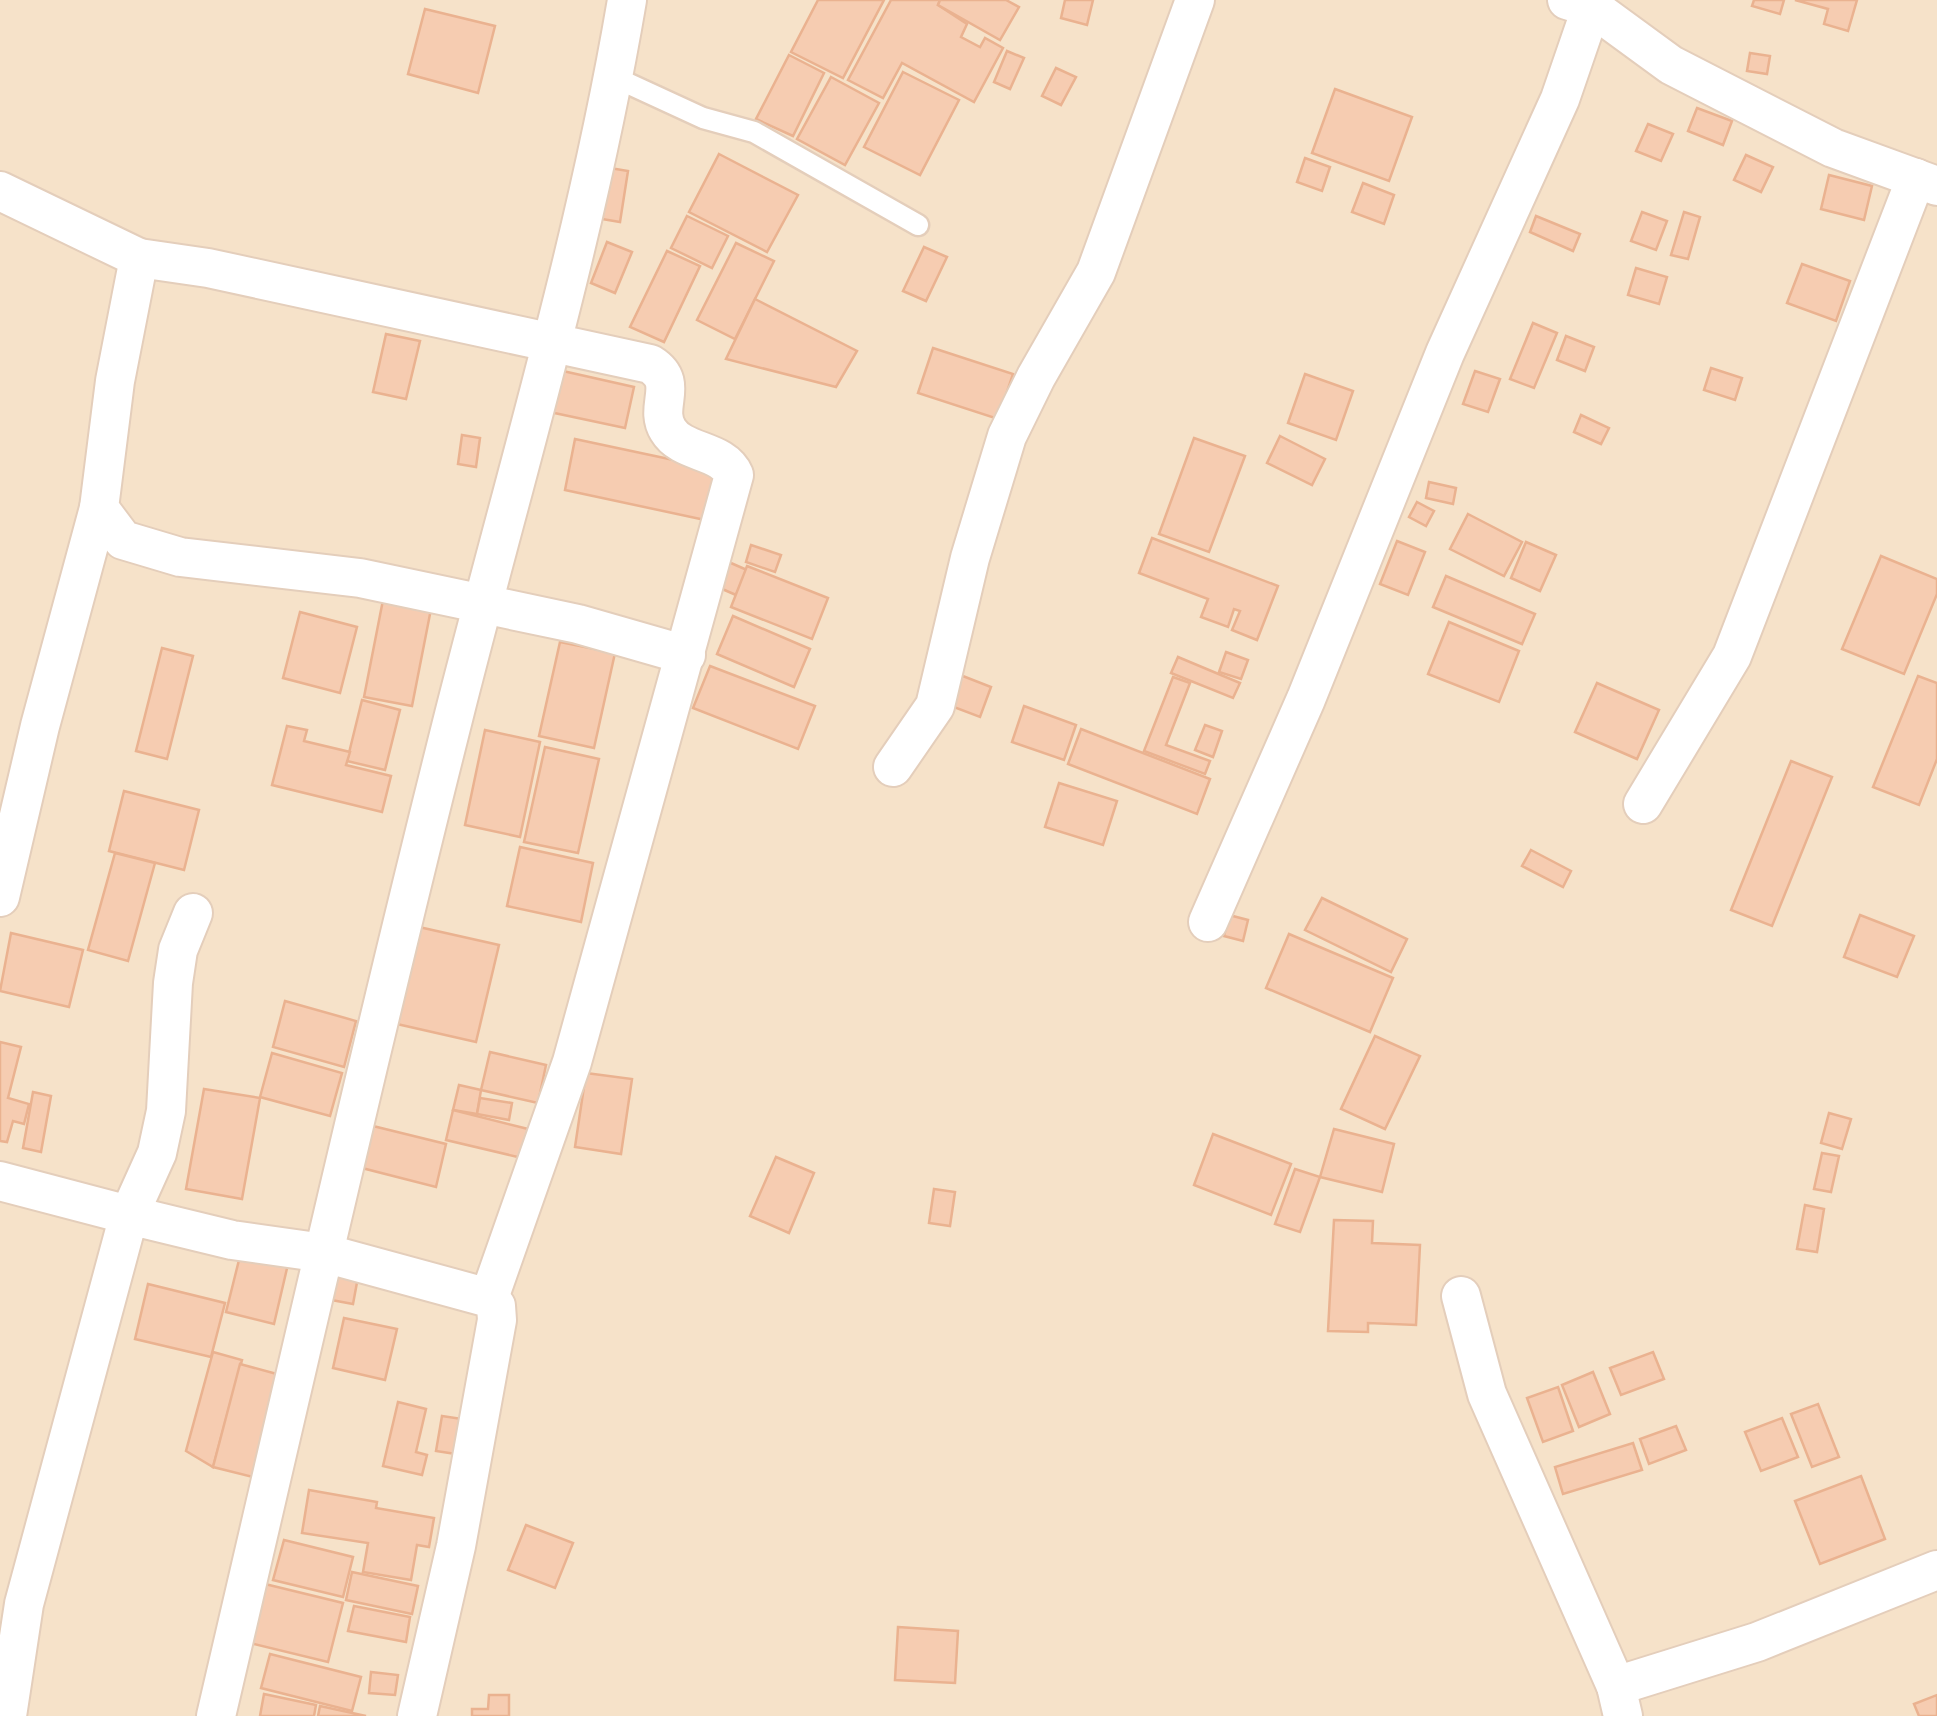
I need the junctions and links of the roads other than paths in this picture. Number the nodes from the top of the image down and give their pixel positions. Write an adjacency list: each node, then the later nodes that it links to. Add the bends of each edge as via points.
1 (627, 0): 4 (street)
2 (1195, 0): 13 (street, via 1096,272 1008,436 935,706)
3 (1585, 3): 5 (street, via 1670,65 1833,148); 17 (street, via 1560,99 1445,354)
4 (614, 77): 7 (lane, via 702,118 754,132); 9 (street)
5 (1926, 182): 14 (street, via 1732,656)
6 (0, 191): 8 (street)
7 (918, 225)
8 (139, 258): 9 (street); 10 (street)
9 (551, 344): 11 (street); 12 (street, via 661,370 668,430 734,475)
10 (98, 508): 11 (street, via 123,540 180,557 360,578); 15 (street)
11 (482, 606): 12 (street); 20 (street)
12 (686, 655): 22 (street, via 572,1062)
13 (894, 767)
14 (1643, 804)
15 (0, 897)
16 (193, 913): 19 (street, via 172,983 166,1111 157,1153)
17 (1208, 922)
18 (0, 1181): 19 (street)
19 (129, 1214): 20 (street); 25 (street, via 24,1604)
20 (324, 1254): 22 (street); 26 (street)
21 (1461, 1296): 24 (street, via 1486,1394)
22 (489, 1298): 27 (street, via 498,1320)
23 (1937, 1570): 24 (street)
24 (1620, 1701)
25 (7, 1716)
26 (216, 1716)
27 (417, 1716)

